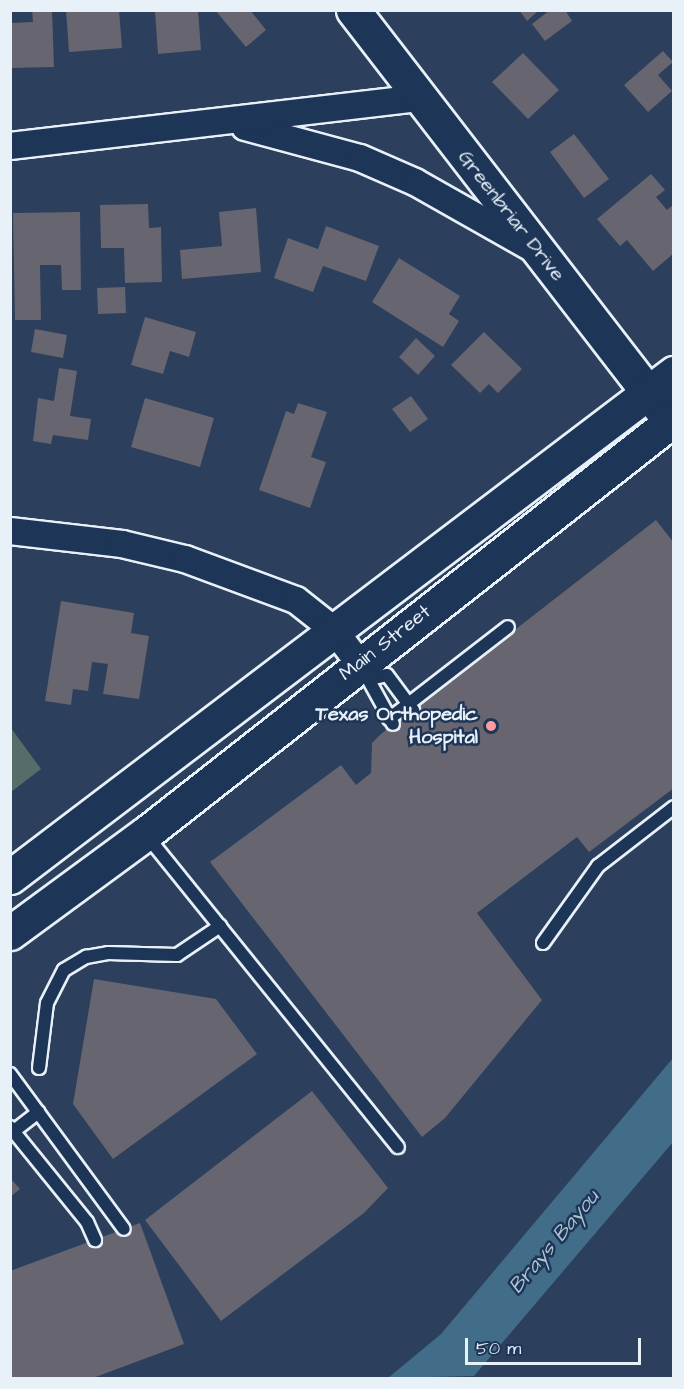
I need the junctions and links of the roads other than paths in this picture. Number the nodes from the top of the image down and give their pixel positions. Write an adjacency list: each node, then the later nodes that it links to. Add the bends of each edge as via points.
1 (353, 10): 2 (main road, Greenbriar Drive)
2 (420, 98): 3 (street); 5 (main road, Greenbriar Drive)
3 (227, 123): 4 (street); 5 (street, via 360,158 466,208)
4 (10, 146)
5 (539, 252): 7 (main road, Greenbriar Drive)
6 (674, 373): 7 (main road, Main Street)
7 (648, 393): 8 (main road, Greenbriar Drive); 11 (main road, Main Street)
8 (673, 425): 12 (main road, Main Street)
9 (10, 531): 11 (street, via 122,544 185,559 296,600)
10 (508, 627): 14 (lane)
11 (334, 630): 12 (street); 13 (main road, Main Street)
12 (364, 671): 14 (lane, via 387,675); 14 (lane, via 372,693 391,722); 16 (main road, Main Street)
13 (243, 697): 16 (main road, via 214,743 147,797 142,808); 17 (main road, Main Street)
14 (411, 707)
15 (674, 807): 20 (lane, via 598,866)
16 (146, 834): 18 (lane); 19 (main road, Main Street)
17 (10, 877)
18 (220, 926): 21 (lane, via 177,955 108,952 70,966 48,1003); 25 (lane)
19 (10, 933)
20 (543, 943)
21 (39, 1068)
22 (10, 1074): 23 (lane)
23 (38, 1112): 24 (lane); 26 (lane)
24 (12, 1129): 27 (lane, via 87,1222)
25 (398, 1147)
26 (124, 1229)
27 (95, 1240)

